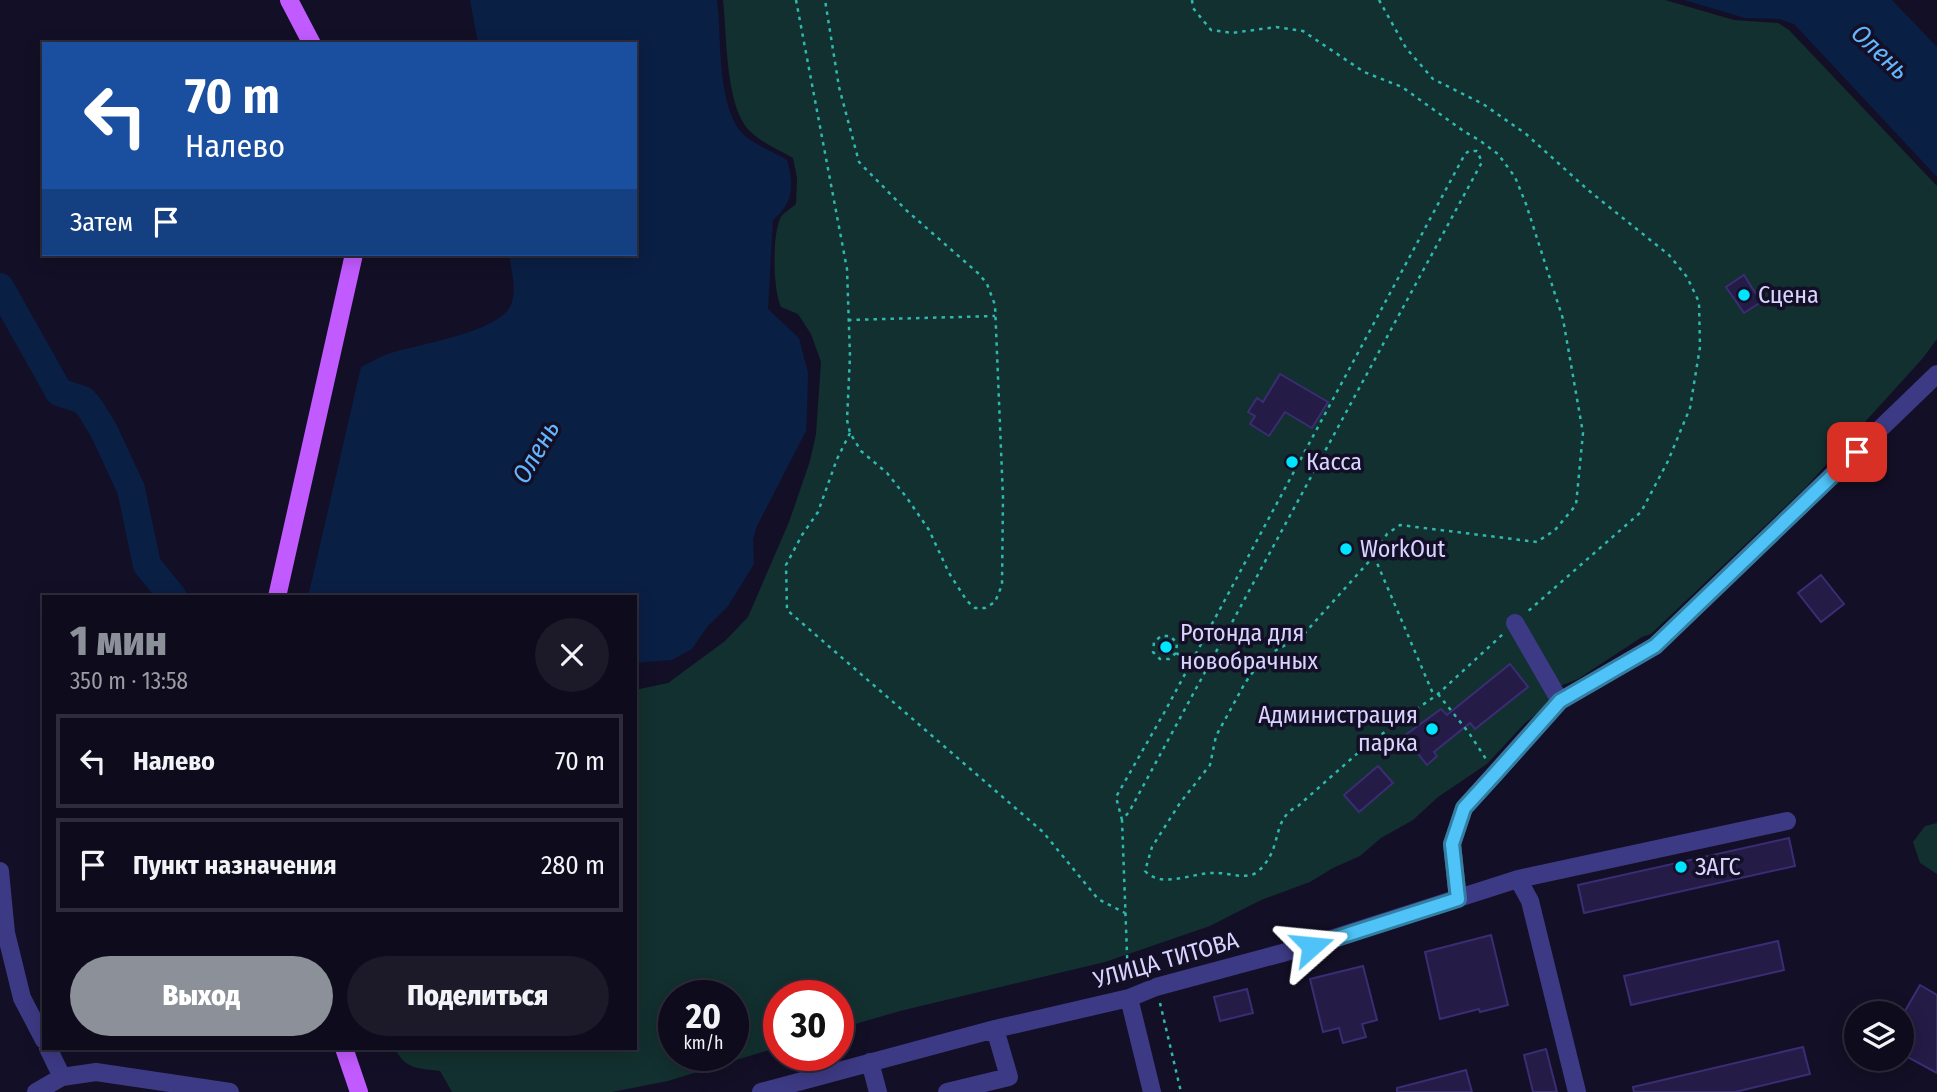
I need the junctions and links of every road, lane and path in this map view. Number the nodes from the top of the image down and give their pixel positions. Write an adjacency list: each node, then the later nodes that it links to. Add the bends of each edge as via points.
1 (289, 0): 6 (main road)
2 (796, 0): 9 (path, via 847,269)
3 (825, 0): 8 (path, via 839,87 859,162 979,274 987,284)
4 (1192, 0): 12 (path, via 1211,30 1232,33 1276,27 1303,32 1364,72 1402,87 1498,154 1527,204 1563,319 1577,391 1583,433 1576,505 1555,530 1537,542 1400,525 1387,534)
5 (1379, 0): 14 (path, via 1406,48 1433,79 1483,104 1526,134 1669,255 1699,302 1699,347 1690,408 1641,512)
6 (311, 42)
7 (354, 256): 13 (main road)
8 (996, 316): 9 (path); 11 (path, via 1003,523 1002,585 995,602 975,608 967,601 907,498 861,451)
9 (848, 320): 11 (path)
10 (1937, 374): 18 (street, via 1655,646)
11 (850, 433): 25 (path, via 818,512 786,565 787,610 1043,832 1098,899)
12 (1374, 556): 17 (path); 17 (path, via 1303,635 1264,657 1245,683 1216,736 1210,765 1152,847 1145,871 1152,878 1168,880 1213,873 1253,875 1273,852 1282,818 1289,810)
13 (277, 595)
14 (1515, 623): 17 (path); 18 (street)
15 (1176, 653): 15 (path, via 1177,643 1170,636 1154,642 1153,652 1160,659); 16 (path)
16 (1191, 662): 20 (path, via 1116,797); 20 (path, via 1465,154 1477,151 1482,162)
17 (1436, 695): 19 (path, via 1469,733)
18 (1560, 701): 19 (street)
19 (1495, 774): 24 (street, via 1464,808 1452,844)
20 (1122, 820): 25 (path)
21 (1787, 821): 23 (street, УЛИЦА ТИТОВА)
22 (0, 871): 29 (street, via 6,933 22,998)
23 (1518, 879): 24 (street, УЛИЦА ТИТОВА); 42 (street, via 1530,901)
24 (1458, 899): 26 (street, УЛИЦА ТИТОВА, via 1312,946)
25 (1125, 913): 27 (path)
26 (1156, 987): 27 (street, УЛИЦА ТИТОВА); 41 (path)
27 (1129, 998): 28 (street, УЛИЦА ТИТОВА); 40 (street)
28 (995, 1029): 32 (street, УЛИЦА ТИТОВА); 39 (street, via 1009,1077)
29 (42, 1036)
30 (49, 1050): 33 (street)
31 (345, 1050): 36 (main road)
32 (870, 1062): 37 (street, УЛИЦА ТИТОВА); 38 (street)
33 (62, 1077): 34 (street); 35 (street, via 96,1072)
34 (36, 1092)
35 (230, 1092)
36 (359, 1092)
37 (761, 1092)
38 (878, 1092)
39 (947, 1092)
40 (1152, 1092)
41 (1181, 1092)
42 (1577, 1092)

